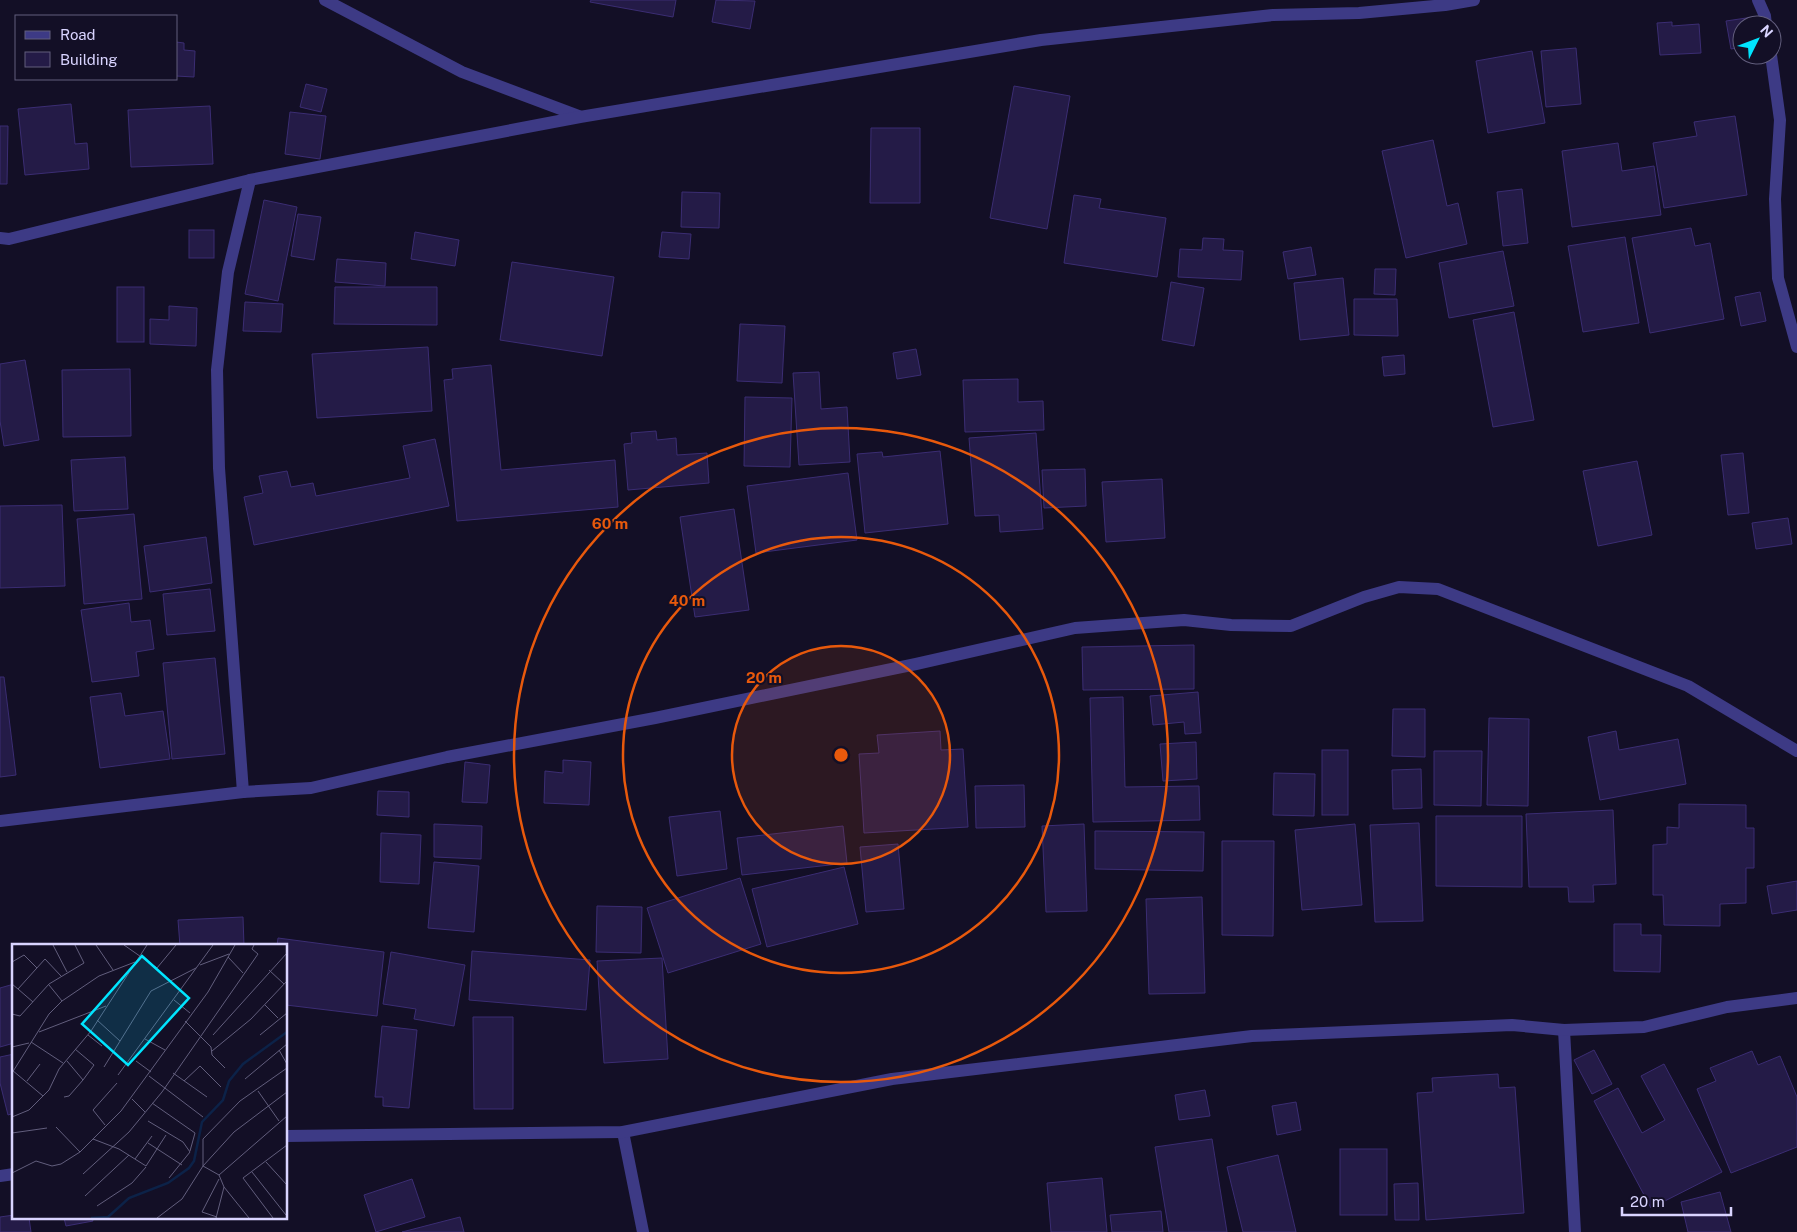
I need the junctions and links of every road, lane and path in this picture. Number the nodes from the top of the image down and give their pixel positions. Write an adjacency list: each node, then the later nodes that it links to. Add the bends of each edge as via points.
1 (325, 0): 6 (street, via 462,72)
2 (1474, 0): 6 (street, via 1359,13 1273,16 1041,40)
3 (1758, 0): 4 (street)
4 (1765, 15)
5 (1772, 65): 9 (street, via 1780,120 1775,199 1778,278)
6 (580, 117): 7 (street)
7 (250, 180): 8 (street, via 9,239); 11 (street, via 228,272 217,370 219,468)
8 (0, 238)
9 (1797, 347)
10 (1797, 751): 11 (street, via 1688,686 1438,589 1399,587 1364,597 1292,626 1184,620 1075,628 916,664 447,757 311,788)
11 (243, 792): 12 (street)
12 (0, 822)
13 (1797, 998): 14 (street, via 1727,1007 1644,1027)
14 (1564, 1030): 15 (street, via 1512,1025 1252,1036 892,1079); 18 (street)
15 (623, 1132): 16 (street); 17 (street)
16 (288, 1136)
17 (642, 1232)
18 (1575, 1232)

